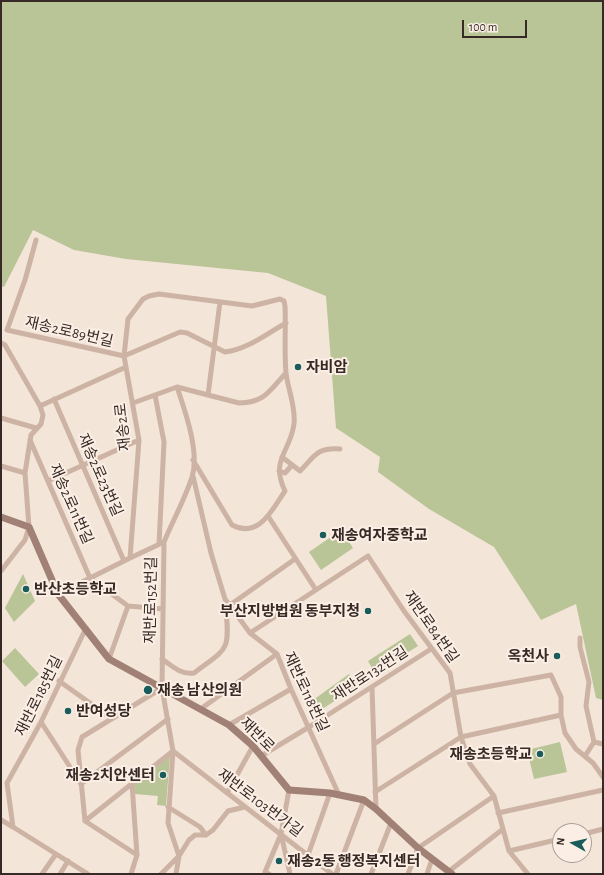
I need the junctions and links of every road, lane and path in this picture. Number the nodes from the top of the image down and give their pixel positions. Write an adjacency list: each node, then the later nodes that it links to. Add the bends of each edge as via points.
1 (36, 240): 6 (street, 재송2로89번길, via 7,330)
2 (220, 302): 3 (street, 재송2로, via 252,306 280,299 286,306); 5 (street); 6 (street, 재송2로, via 159,294 142,299 128,319)
3 (286, 323): 5 (street, via 242,348 225,352); 8 (street, 재송2로)
4 (1, 343): 14 (street, via 5,345)
5 (216, 348): 6 (street, via 180,332); 11 (street)
6 (124, 356): 7 (street, 재송2로)
7 (126, 367): 12 (street); 13 (street, 재송2로)
8 (286, 373): 11 (street, via 260,400 239,403); 20 (street, 재송2로, via 294,426)
9 (177, 387): 10 (street); 11 (street); 21 (street, via 190,425)
10 (155, 395): 13 (street); 33 (street, via 164,442)
11 (208, 395)
12 (54, 399): 14 (street); 24 (street, 재송2로23번길)
13 (133, 403): 18 (street, 재송2로)
14 (40, 406): 16 (street, via 43,415 41,424)
15 (1, 418): 16 (street)
16 (36, 428): 17 (street)
17 (30, 440): 26 (street); 28 (street, 재송2로11번길)
18 (139, 440): 24 (street); 34 (street, 재송2로)
19 (340, 449): 22 (street, via 326,448 320,451 300,471)
20 (282, 457): 22 (street); 25 (street, 재송2로)
21 (193, 460): 27 (street); 29 (street, 재송2로, via 232,525 254,528)
22 (292, 465): 25 (street, via 285,473)
23 (1, 466): 26 (street)
24 (83, 466): 28 (street); 36 (street, 재송2로23번길)
25 (279, 470): 29 (street, 재송2로, via 284,491)
26 (25, 472): 31 (street)
27 (193, 476): 32 (street); 41 (street, 재반로118번길, via 211,553 225,599)
28 (48, 482): 38 (street, 재송2로11번길)
29 (268, 516): 35 (street)
30 (1, 518): 31 (main road)
31 (29, 527): 37 (street, via 24,540); 40 (main road, 재반로)
32 (164, 542): 33 (street); 43 (street, 재반로152번길)
33 (159, 544): 34 (street)
34 (130, 558): 36 (street)
35 (296, 559): 39 (street); 41 (street)
36 (124, 561): 38 (street)
37 (1, 571)
38 (90, 578): 40 (street); 42 (street)
39 (316, 590): 46 (street); 48 (street, 재반로84번길, via 368,556)
40 (58, 594): 45 (main road, 재반로)
41 (230, 605): 46 (street, 재반로118번길)
42 (128, 606): 43 (street); 51 (street)
43 (163, 609): 50 (street, 재반로152번길)
44 (226, 610): 50 (street, 재반로152번길, via 229,636 222,652 190,674 176,670)
45 (86, 628): 51 (main road, 재반로); 52 (street, 재반로185번길)
46 (250, 633): 49 (street, 재반로118번길)
47 (580, 638): 65 (street, via 589,682 586,713)
48 (431, 649): 53 (street, 재반로132번길); 56 (street, 재반로84번길, via 450,673)
49 (278, 654): 55 (street, 재반로118번길); 57 (street)
50 (162, 659): 54 (street, 재반로152번길)
51 (109, 660): 54 (main road, 재반로)
52 (59, 681): 59 (street); 61 (street, 재반로185번길)
53 (372, 687): 63 (street, 재반로132번길); 66 (street)
54 (162, 688): 57 (main road, 재반로); 59 (street); 60 (street, 재반로152번길)
55 (291, 689): 62 (street); 63 (street, 재반로118번길)
56 (453, 693): 58 (street, via 551,675 561,696); 64 (street, 재반로84번길); 66 (street)
57 (202, 708): 62 (main road, 재반로)
58 (562, 715): 64 (street); 71 (street, via 565,733 576,749)
59 (111, 718): 73 (street, via 88,733 80,743 78,750)
60 (168, 719): 69 (street, 재반로152번길); 73 (street)
61 (41, 722): 73 (street); 90 (street, 재반로185번길, via 7,783)
62 (229, 725): 68 (main road, 재반로)
63 (309, 727): 70 (street, 재반로132번길); 80 (street, 재반로118번길)
64 (460, 737): 77 (street); 81 (street, 재반로84번길, via 470,764)
65 (594, 742): 67 (street); 71 (street)
66 (374, 744): 77 (street)
67 (603, 744)
68 (253, 746): 70 (main road, 재반로); 78 (street)
69 (173, 751): 74 (street); 78 (street, 재반로103번가길); 83 (street, 재반로152번길)
70 (261, 756): 75 (main road, 재반로)
71 (585, 756): 72 (street)
72 (603, 777)
73 (81, 784): 88 (street)
74 (132, 784): 88 (street); 100 (street)
75 (289, 790): 79 (main road); 94 (street)
76 (603, 790): 86 (street)
77 (375, 792): 85 (street)
78 (227, 793): 84 (street, 재반로103번가길)
79 (330, 793): 80 (main road); 101 (street)
80 (339, 795): 82 (main road)
81 (494, 796): 86 (street, 재반로84번길); 97 (street)
82 (364, 800): 85 (main road); 115 (street)
83 (168, 806): 95 (street, via 200,827); 102 (street, 재반로152번길, via 168,823)
84 (245, 807): 94 (street, 재반로103번가길); 95 (street, via 228,811)
85 (376, 809): 89 (main road)
86 (498, 813): 91 (street, 재반로84번길)
87 (1, 820): 90 (street)
88 (85, 821): 100 (street)
89 (391, 823): 97 (main road); 116 (street)
90 (13, 827): 99 (street)
91 (503, 829): 98 (street, 재반로84번길); 105 (street)
92 (603, 829): 93 (street)
93 (592, 832)
94 (281, 834): 101 (street, 재반로103번가길); 112 (street, via 265,872); 113 (street)
95 (206, 835): 102 (street, via 194,835)
96 (552, 841): 98 (street)
97 (418, 848): 103 (main road); 117 (street)
98 (509, 851): 119 (street, 재반로84번길)
99 (56, 854): 104 (street); 106 (street)
100 (137, 855): 109 (street)
101 (308, 855): 114 (street, 재반로103번가길)
102 (179, 856): 110 (street); 111 (street)
103 (432, 859): 105 (main road); 118 (street)
104 (68, 861): 107 (street); 108 (street)
105 (449, 873)
106 (42, 874)
107 (60, 874)
108 (88, 874)
109 (131, 874)
110 (161, 874)
111 (176, 874)
112 (269, 874)
113 (290, 874)
114 (332, 874)
115 (336, 874)
116 (371, 874)
117 (408, 874)
118 (427, 874)
119 (528, 874)

